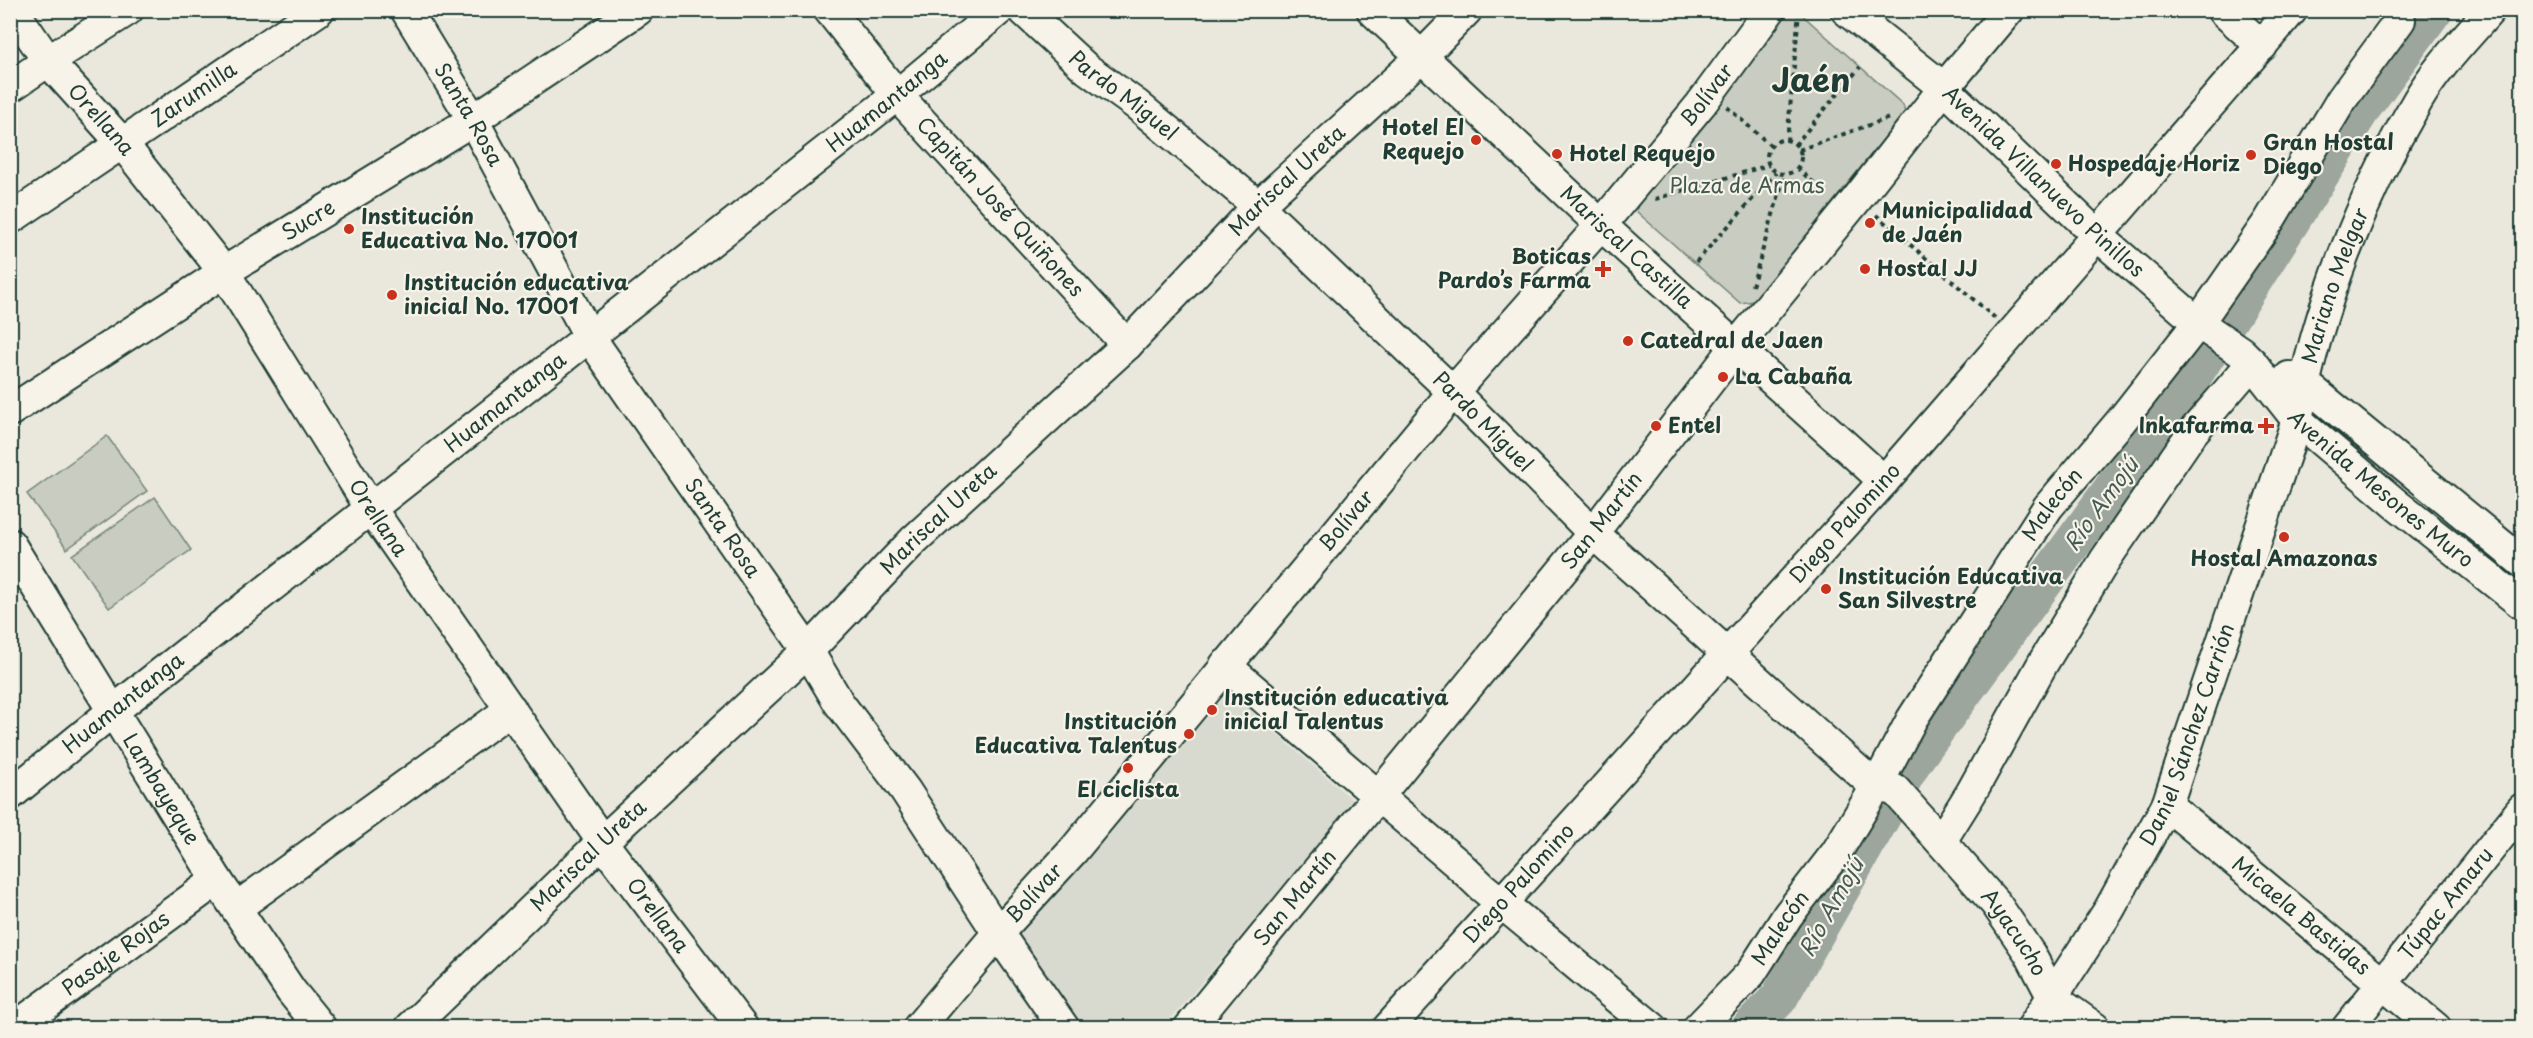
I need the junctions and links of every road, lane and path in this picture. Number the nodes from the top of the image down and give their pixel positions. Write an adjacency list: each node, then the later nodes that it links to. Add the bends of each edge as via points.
1 (13, 10): 20 (street, Orellana)
2 (128, 10): 20 (street)
3 (319, 10): 29 (street, Zarumilla)
4 (406, 10): 27 (street, Santa Rosa)
5 (638, 10): 27 (street, Sucre)
6 (829, 10): 24 (street, Capitán José Quiñones)
7 (999, 10): 24 (street, Huamantanga)
8 (1023, 10): 39 (street, Pardo Miguel, via 1087,69 1137,105)
9 (1372, 10): 19 (street, Mariscal Castilla)
10 (1467, 10): 19 (street, Mariscal Ureta)
11 (1846, 10): 23 (street, Avenida Villanuevo Pinillos)
12 (2009, 10): 23 (street, San Martín)
13 (2222, 10): 18 (street)
14 (2292, 10): 18 (street, Diego Palomino)
15 (2490, 10): 52 (street, Mariano Melgar, via 2419,98 2369,195 2343,257)
16 (1784, 11): 28 (path); 41 (street, Bolívar)
17 (2400, 20): 46 (street, Malecón, via 2342,99)
18 (2262, 46): 42 (street, Diego Palomino)
19 (1420, 57): 39 (street, Mariscal Ureta); 41 (street, Mariscal Castilla)
20 (48, 61): 22 (street); 29 (street, Orellana)
21 (1860, 68): 30 (path)
22 (10, 87)
23 (1944, 88): 37 (street, San Martín); 42 (street, Avenida Villanuevo Pinillos)
24 (897, 95): 48 (street, Huamantanga); 49 (street, Capitán José Quiñones)
25 (1718, 99): 31 (path)
26 (1895, 116): 32 (path)
27 (473, 120): 44 (street, Sucre); 48 (street, Santa Rosa)
28 (1787, 141): 30 (path); 31 (path)
29 (122, 143): 40 (street, Zarumilla); 44 (street, Orellana)
30 (1796, 145): 32 (path)
31 (1771, 146): 33 (path)
32 (1799, 150): 34 (path)
33 (1769, 165): 35 (path); 38 (path)
34 (1797, 168): 36 (path); 37 (path)
35 (1776, 172): 36 (path); 43 (path)
36 (1785, 174): 45 (path)
37 (1846, 200): 47 (path); 50 (street, San Martín)
38 (1648, 201)
39 (1258, 206): 49 (street, Mariscal Ureta); 53 (street, Pardo Miguel)
40 (10, 219)
41 (1601, 225): 50 (street, Mariscal Castilla); 53 (street, Bolívar)
42 (2098, 236): 46 (street, Avenida Villanuevo Pinillos); 47 (street, Diego Palomino)
43 (1696, 262)
44 (224, 272): 54 (street, Sucre); 57 (street, Orellana)
45 (1750, 291)
46 (2203, 327): 51 (street, Avenida Villanuevo Pinillos); 67 (street, Malecón, via 2048,507 1912,719)
47 (2013, 334): 56 (street, Diego Palomino)
48 (589, 336): 57 (street, Huamantanga); 62 (street, Santa Rosa)
49 (1126, 345): 62 (street, Mariscal Ureta, via 914,540)
50 (1735, 348): 56 (street, Mariscal Castilla); 58 (street, San Martín)
51 (2247, 357): 52 (street, Avenida Mesones Muro); 55 (street, Avenida Mesones Muro); 72 (street, via 2106,560 1971,793)
52 (2304, 383): 55 (street, Mariano Melgar); 60 (street, Avenida Mesones Muro)
53 (1453, 392): 58 (street, Pardo Miguel); 64 (street, Bolívar)
54 (13, 404)
55 (2297, 420): 61 (street, Avenida Mesones Muro); 70 (street, Daniel Sánchez Carrión)
56 (1884, 481): 63 (street, Diego Palomino)
57 (371, 509): 65 (street, Orellana); 66 (street, Huamantanga)
58 (1593, 533): 63 (street, Pardo Miguel); 69 (street, San Martín)
59 (10, 544): 66 (street, Lambayeque)
60 (2523, 562)
61 (2523, 604)
62 (808, 651): 73 (street, Mariscal Ureta); 77 (street, Santa Rosa, via 839,703 905,790)
63 (1728, 653): 67 (street, Pardo Miguel); 75 (street, Diego Palomino)
64 (1226, 665): 69 (street); 77 (street, Bolívar, via 1073,851)
65 (511, 709): 73 (street, Orellana); 76 (street)
66 (113, 711): 68 (street, Huamantanga); 74 (street, Lambayeque)
67 (1885, 788): 72 (street, Pardo Miguel); 89 (street, Malecón, via 1788,915 1751,973)
68 (10, 795)
69 (1377, 797): 75 (street); 86 (street, San Martín)
70 (2167, 805): 78 (street, Micaela Bastidas); 79 (street, Daniel Sánchez Carrión, via 2109,910)
71 (2523, 810): 78 (street, Túpac Amaru)
72 (1938, 838): 79 (street, Ayacucho, via 1996,904 2030,954)
73 (603, 841): 82 (street, Mariscal Ureta); 83 (street, Orellana)
74 (217, 880): 76 (street, Lambayeque); 80 (street, Pasaje Rojas)
75 (1502, 903): 87 (street, Diego Palomino); 88 (street)
76 (236, 908): 81 (street, Lambayeque, via 291,991)
77 (998, 933): 84 (street, Bolívar); 85 (street, Santa Rosa)
78 (2384, 984): 92 (street, Túpac Amaru); 93 (street, Micaela Bastidas)
79 (2053, 998): 90 (street, Daniel Sánchez Carrión); 91 (street, Ayacucho)
80 (14, 1028)
81 (321, 1028)
82 (410, 1028)
83 (743, 1028)
84 (918, 1028)
85 (1064, 1028)
86 (1189, 1028)
87 (1388, 1028)
88 (1653, 1028)
89 (1698, 1028)
90 (2032, 1028)
91 (2095, 1028)
92 (2347, 1028)
93 (2436, 1028)

